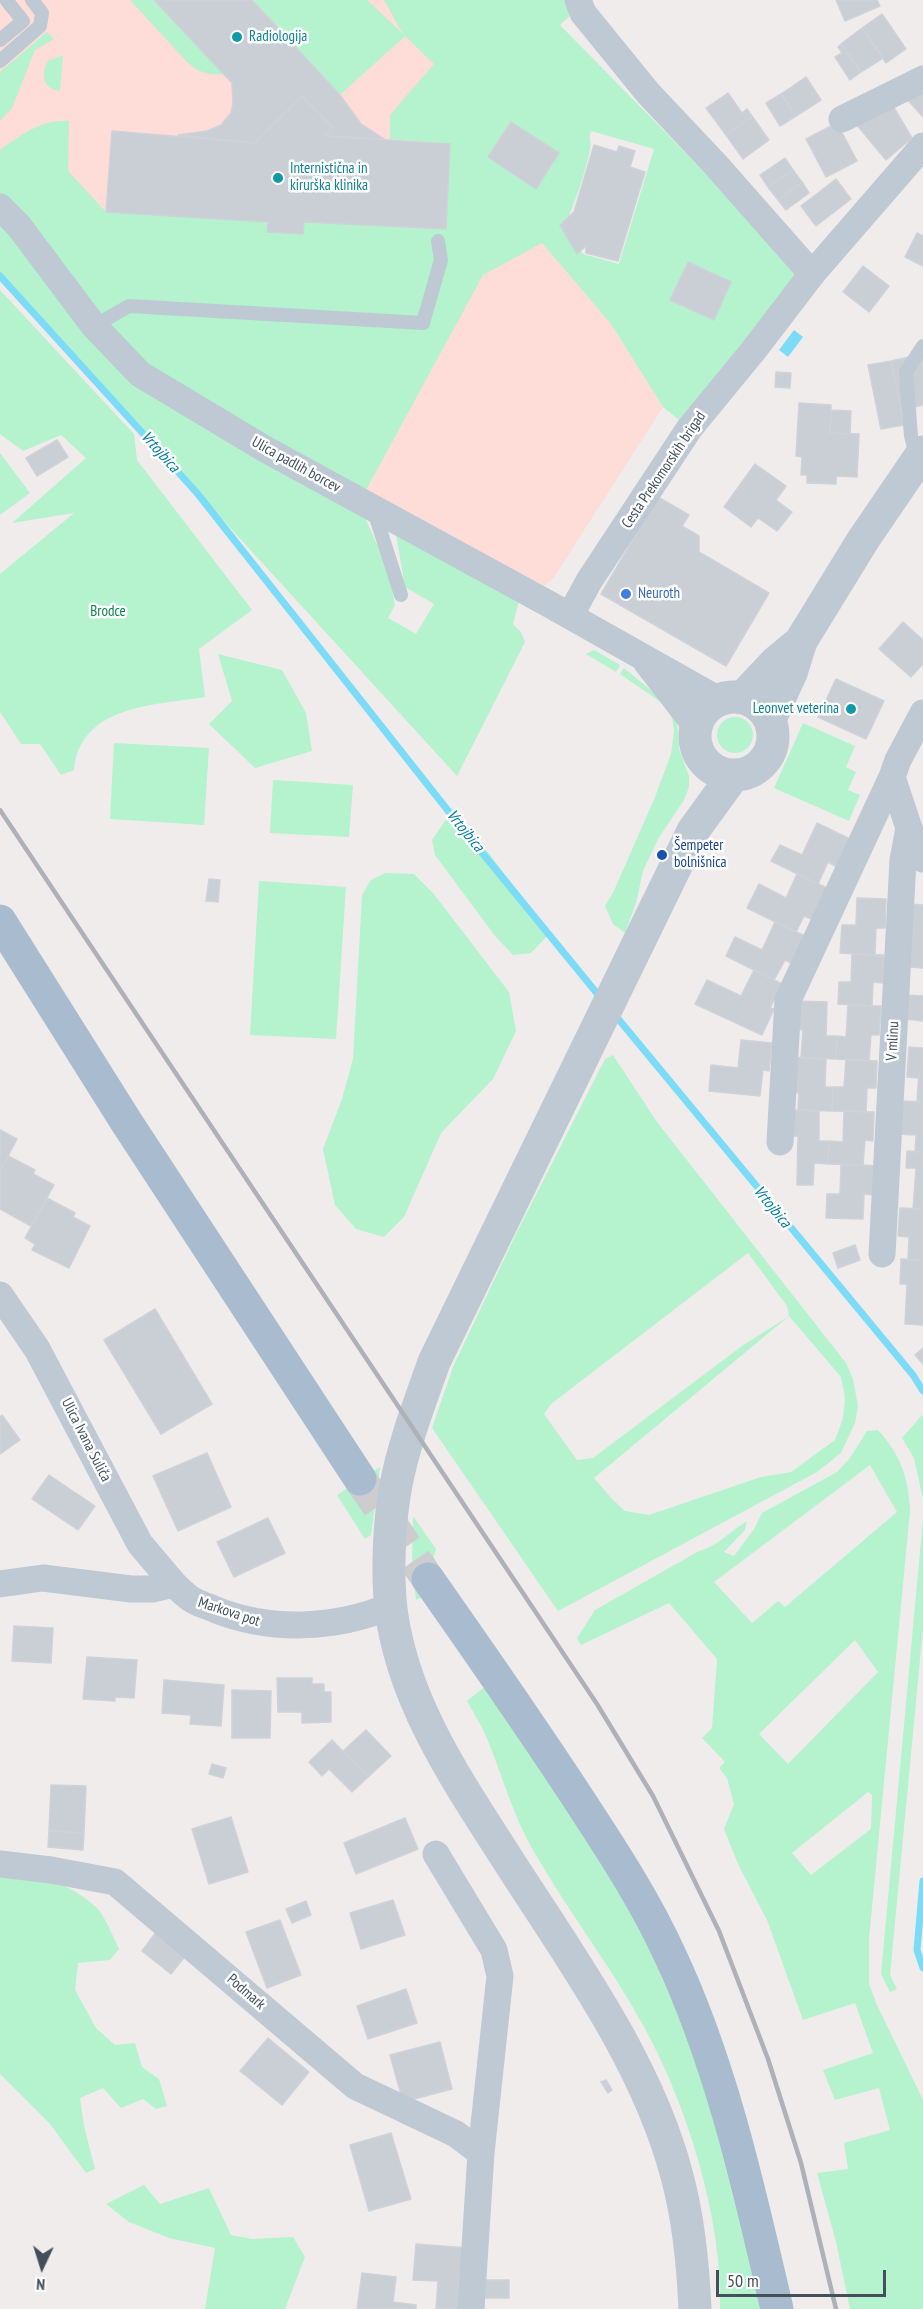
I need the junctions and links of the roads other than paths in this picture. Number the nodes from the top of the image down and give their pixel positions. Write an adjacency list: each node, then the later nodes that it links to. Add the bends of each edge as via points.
1 (32, 0): 5 (lane, via 42,12 40,26)
2 (578, 0): 11 (street, via 583,13 648,93)
3 (7, 1): 4 (lane, via 23,21)
4 (0, 40)
5 (0, 61)
6 (923, 80): 7 (street)
7 (842, 119)
8 (923, 146): 11 (street, Cesta Prekomorskih brigad)
9 (0, 207): 12 (street, Ulica padlih borcev)
10 (438, 241): 12 (lane, via 441,260 423,323 129,306)
11 (812, 274): 17 (street, Cesta Prekomorskih brigad, via 689,429)
12 (94, 326): 15 (street, Ulica padlih borcev, via 140,375)
13 (923, 346): 14 (lane, via 906,372 911,436)
14 (920, 456): 18 (street)
15 (373, 508): 16 (lane); 17 (street, Ulica padlih borcev)
16 (401, 595)
17 (570, 615): 19 (street, Ulica padlih borcev)
18 (801, 641): 20 (street); 22 (street)
19 (645, 659): 20 (street, Ulica padlih borcev); 23 (street, Ulica padlih borcev)
20 (730, 699): 22 (street, via 758,705); 23 (street, via 708,706)
21 (923, 713): 26 (street)
22 (770, 719): 25 (street, via 773,741 764,762 755,770)
23 (696, 726): 24 (street, via 696,745)
24 (704, 762): 25 (street, via 717,772); 28 (street)
25 (733, 776): 28 (street)
26 (892, 777): 27 (street, V mlinu); 31 (street, via 788,1000)
27 (909, 828): 29 (street, V mlinu); 32 (street, V mlinu, via 903,860)
28 (693, 831): 38 (street, via 434,1362 395,1486)
29 (923, 859)
30 (0, 921): 34 (main road)
31 (780, 1142)
32 (882, 1254)
33 (0, 1295): 37 (street, Ulica Ivana Suliča, via 37,1348 140,1544)
34 (360, 1479)
35 (428, 1579): 44 (main road, via 572,1788 629,1877 670,1955 719,2085)
36 (0, 1584): 37 (street, via 43,1578 131,1589)
37 (174, 1584): 38 (street, Markova pot, via 192,1600 266,1624 314,1625 351,1620)
38 (391, 1606): 43 (street, via 402,1660 416,1703 432,1734 599,2004 632,2062 661,2127 677,2176 690,2242)
39 (436, 1854): 41 (street, via 494,1950 500,1976)
40 (0, 1864): 41 (street, Podmark, via 115,1882 356,2086 456,2134)
41 (481, 2153): 42 (street)
42 (471, 2309)
43 (695, 2309)
44 (777, 2309)

